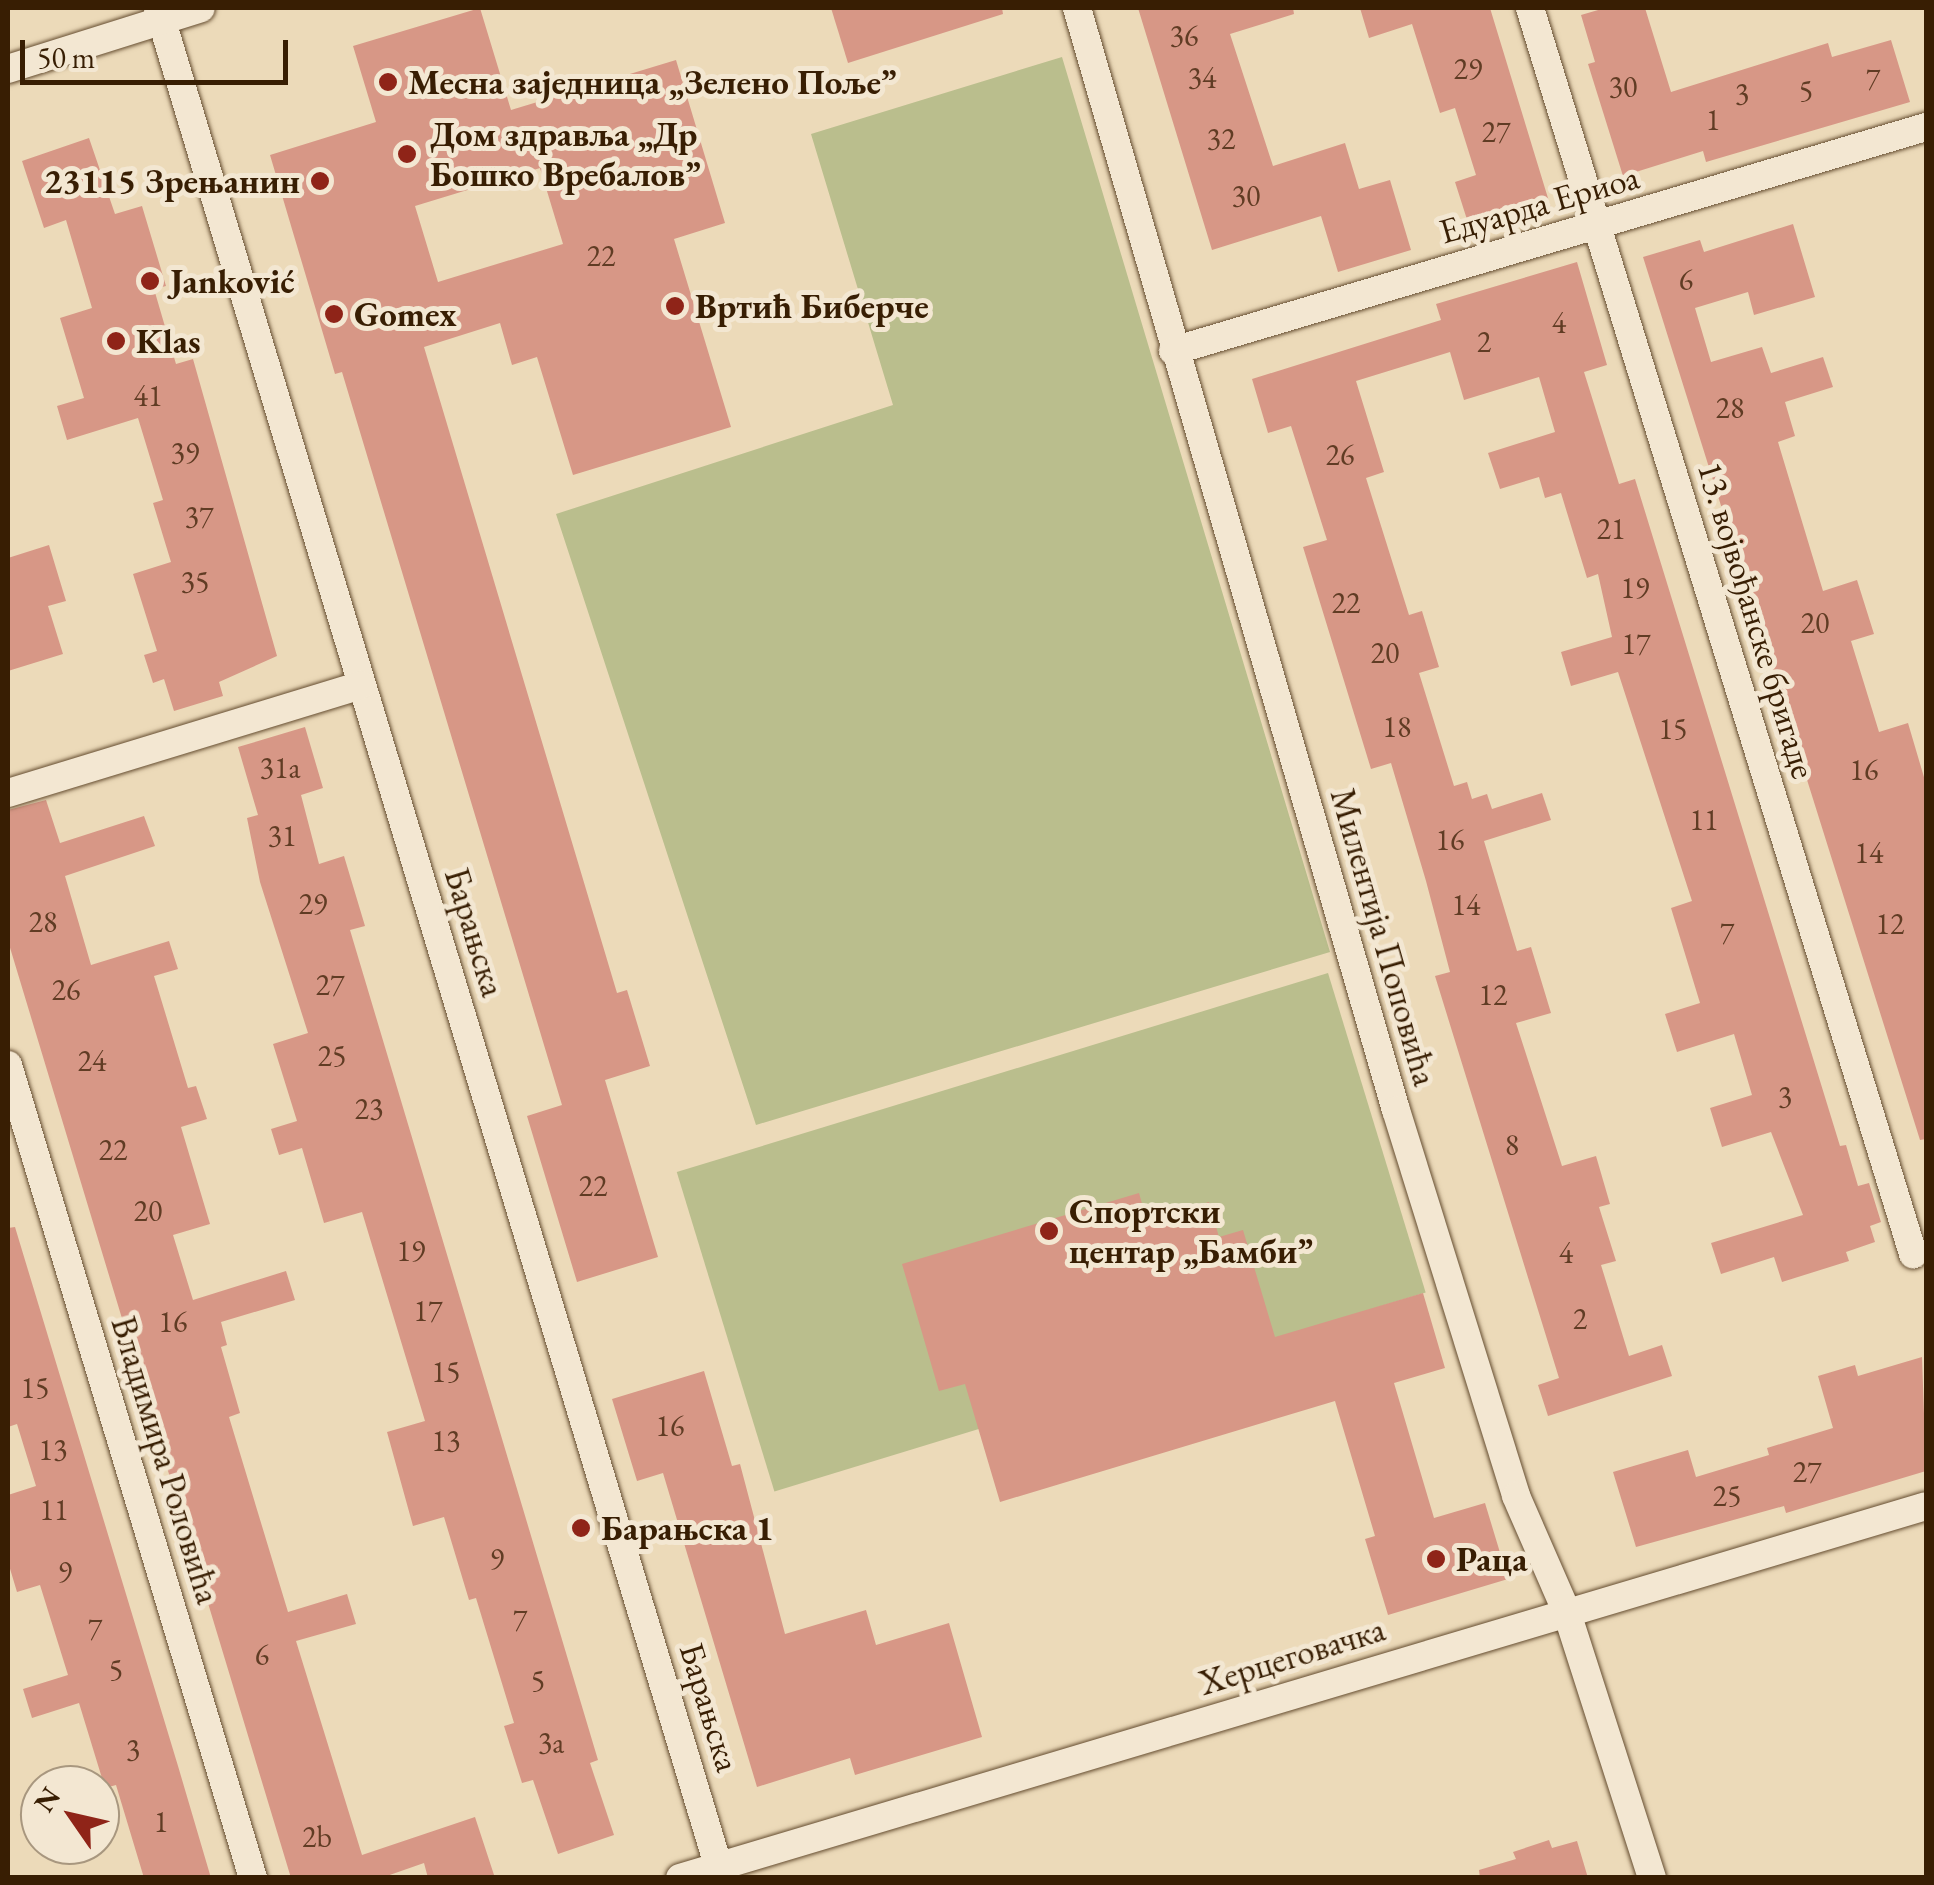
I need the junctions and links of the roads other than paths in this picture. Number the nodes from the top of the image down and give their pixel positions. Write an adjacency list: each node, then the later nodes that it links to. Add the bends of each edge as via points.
1 (201, 8): 4 (street)
2 (1077, 8): 8 (street, Милентија Поповића)
3 (1530, 8): 7 (street, 13. војвођанске бригаде)
4 (160, 14): 5 (street); 9 (street, Барањска)
5 (8, 69)
6 (1926, 127): 7 (street, Едуарда Ериоа)
7 (1597, 226): 8 (street, Едуарда Ериоа); 12 (street, 13. војвођанске бригаде)
8 (1173, 351): 14 (street, Милентија Поповића, via 1516,1496)
9 (362, 685): 10 (street); 15 (street, Барањска)
10 (8, 793)
11 (8, 1064): 16 (street, Владимира Роловића)
12 (1913, 1254)
13 (1926, 1506): 14 (street, Херцеговачка)
14 (1567, 1613): 15 (street, Херцеговачка); 18 (street, Милентија Поповића)
15 (720, 1872): 17 (street, Херцеговачка)
16 (253, 1878)
17 (680, 1878)
18 (1652, 1878)

